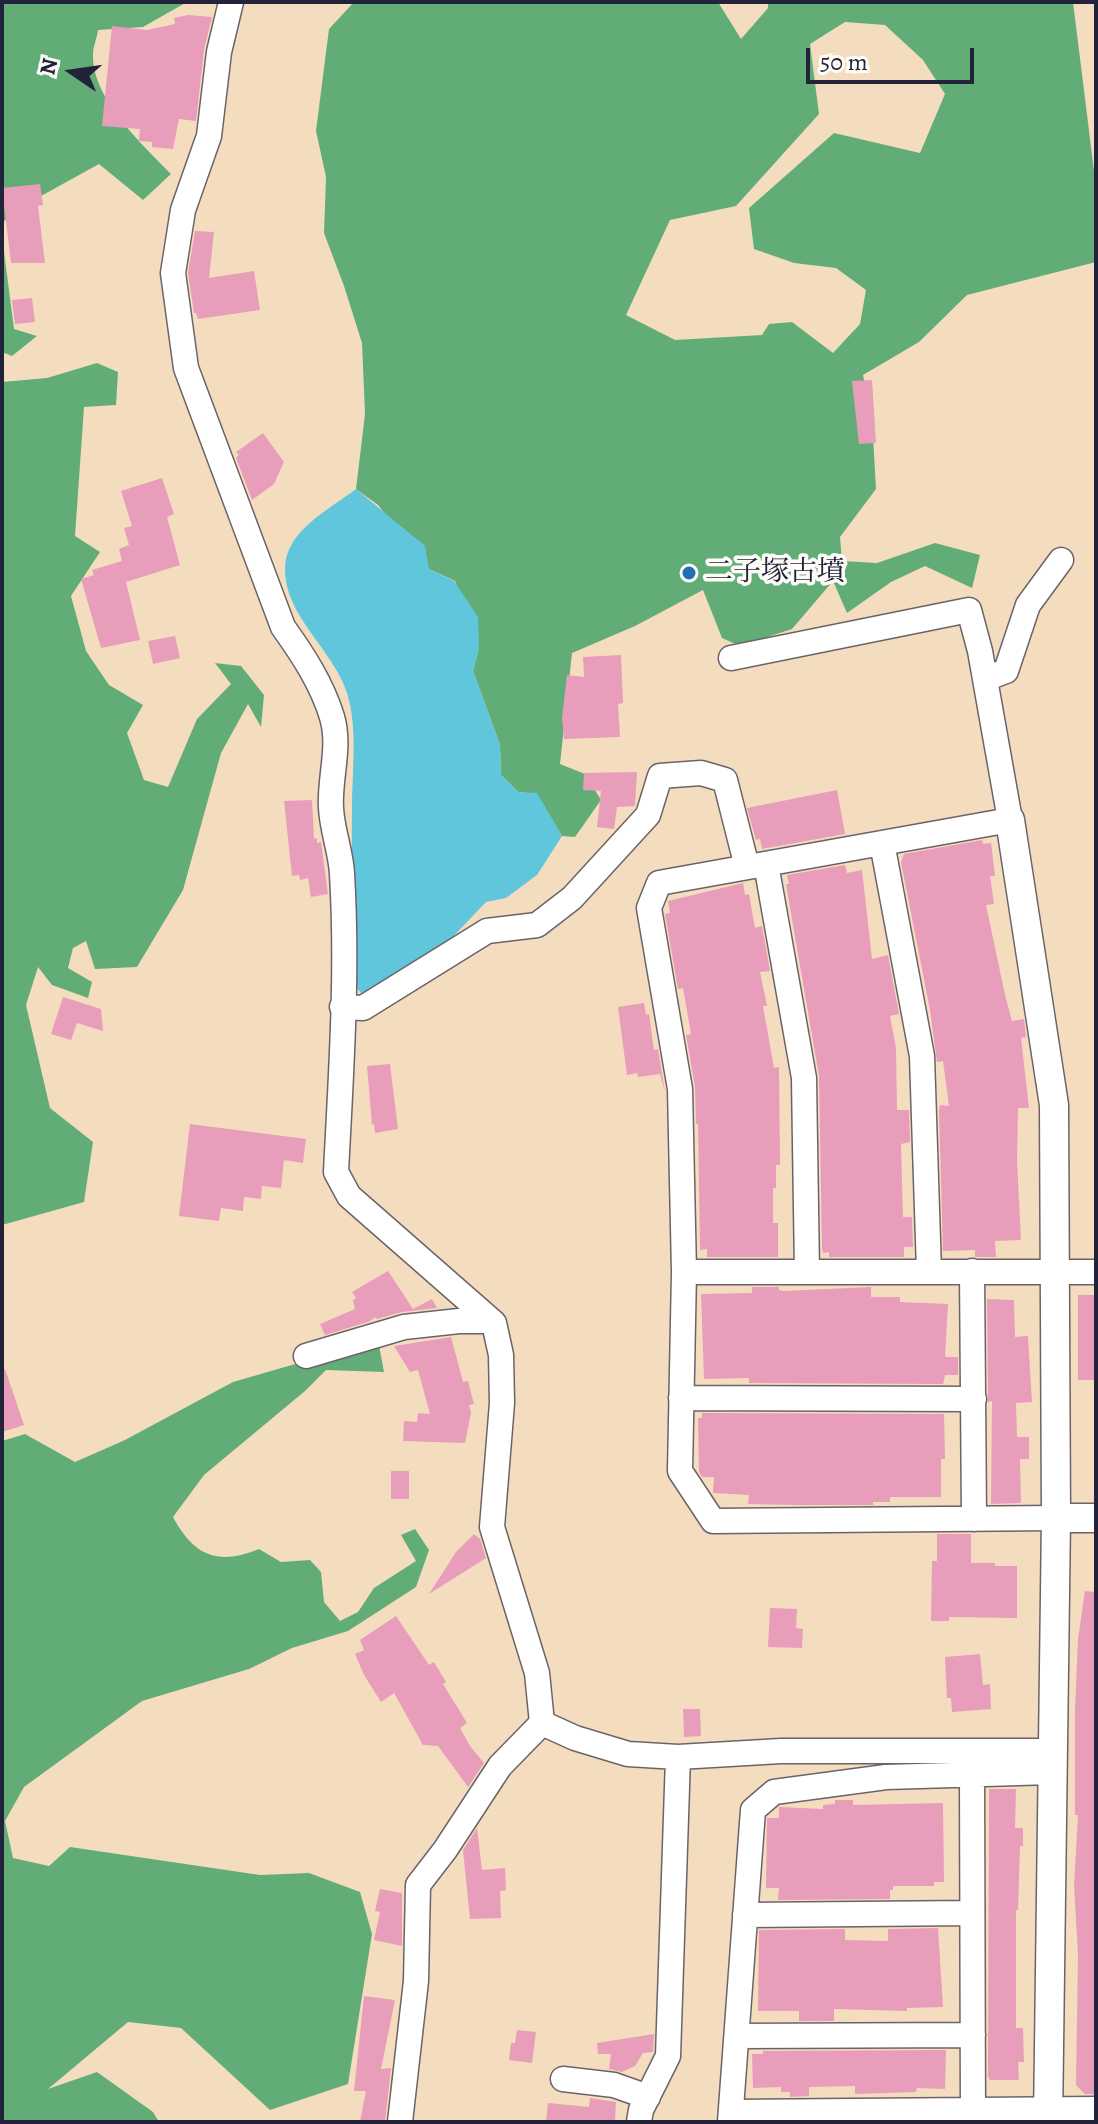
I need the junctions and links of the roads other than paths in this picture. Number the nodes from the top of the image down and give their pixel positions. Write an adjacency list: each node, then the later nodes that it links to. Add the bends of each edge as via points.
1 (231, 2): 8 (street, via 209,136 183,210 173,273 186,368 283,627 305,659 333,721 331,807 342,871)
2 (1061, 560): 4 (street, via 1028,605 1006,671)
3 (731, 658): 4 (street, via 969,610)
4 (985, 679): 5 (street)
5 (1010, 820): 6 (street); 11 (street, via 1054,1105)
6 (882, 843): 7 (street); 9 (street, via 922,1056)
7 (756, 865): 8 (street, via 725,780 701,773 660,776 648,815 572,898 537,925 487,931 363,1008); 12 (street, via 659,883 649,908 680,1089); 13 (street, via 804,1078)
8 (342, 1007): 15 (street, via 336,1172 349,1196)
9 (929, 1271): 10 (street); 13 (street)
10 (972, 1271): 11 (street); 18 (street)
11 (1055, 1271): 14 (street); 19 (street)
12 (684, 1272): 13 (street); 17 (street)
13 (807, 1272)
14 (1096, 1272)
15 (490, 1321): 16 (street, via 404,1327); 22 (street, via 501,1355 502,1403 492,1527 537,1673)
16 (306, 1356)
17 (681, 1398): 18 (street); 21 (street, via 680,1471 713,1521)
18 (974, 1399): 21 (street)
19 (1056, 1518): 20 (street); 21 (street); 24 (street)
20 (1096, 1518)
21 (974, 1519)
22 (542, 1723): 23 (street, via 628,1754); 37 (street, via 500,1766 418,1885 416,1981)
23 (678, 1757): 24 (street, via 781,1751); 31 (street, via 668,2056)
24 (1053, 1762): 25 (street); 33 (street)
25 (972, 1775): 26 (street); 27 (street, via 886,1777 774,1792 753,1810)
26 (972, 1913): 27 (street); 28 (street)
27 (745, 1915): 29 (street)
28 (973, 2035): 29 (street); 35 (street)
29 (737, 2036): 36 (street)
30 (563, 2079): 31 (street, via 614,2085)
31 (648, 2097): 38 (street)
32 (1096, 2109): 33 (street)
33 (1048, 2115): 35 (street)
34 (849, 2116): 35 (street); 36 (street)
35 (973, 2116)
36 (731, 2117)
37 (400, 2122)
38 (639, 2122)

